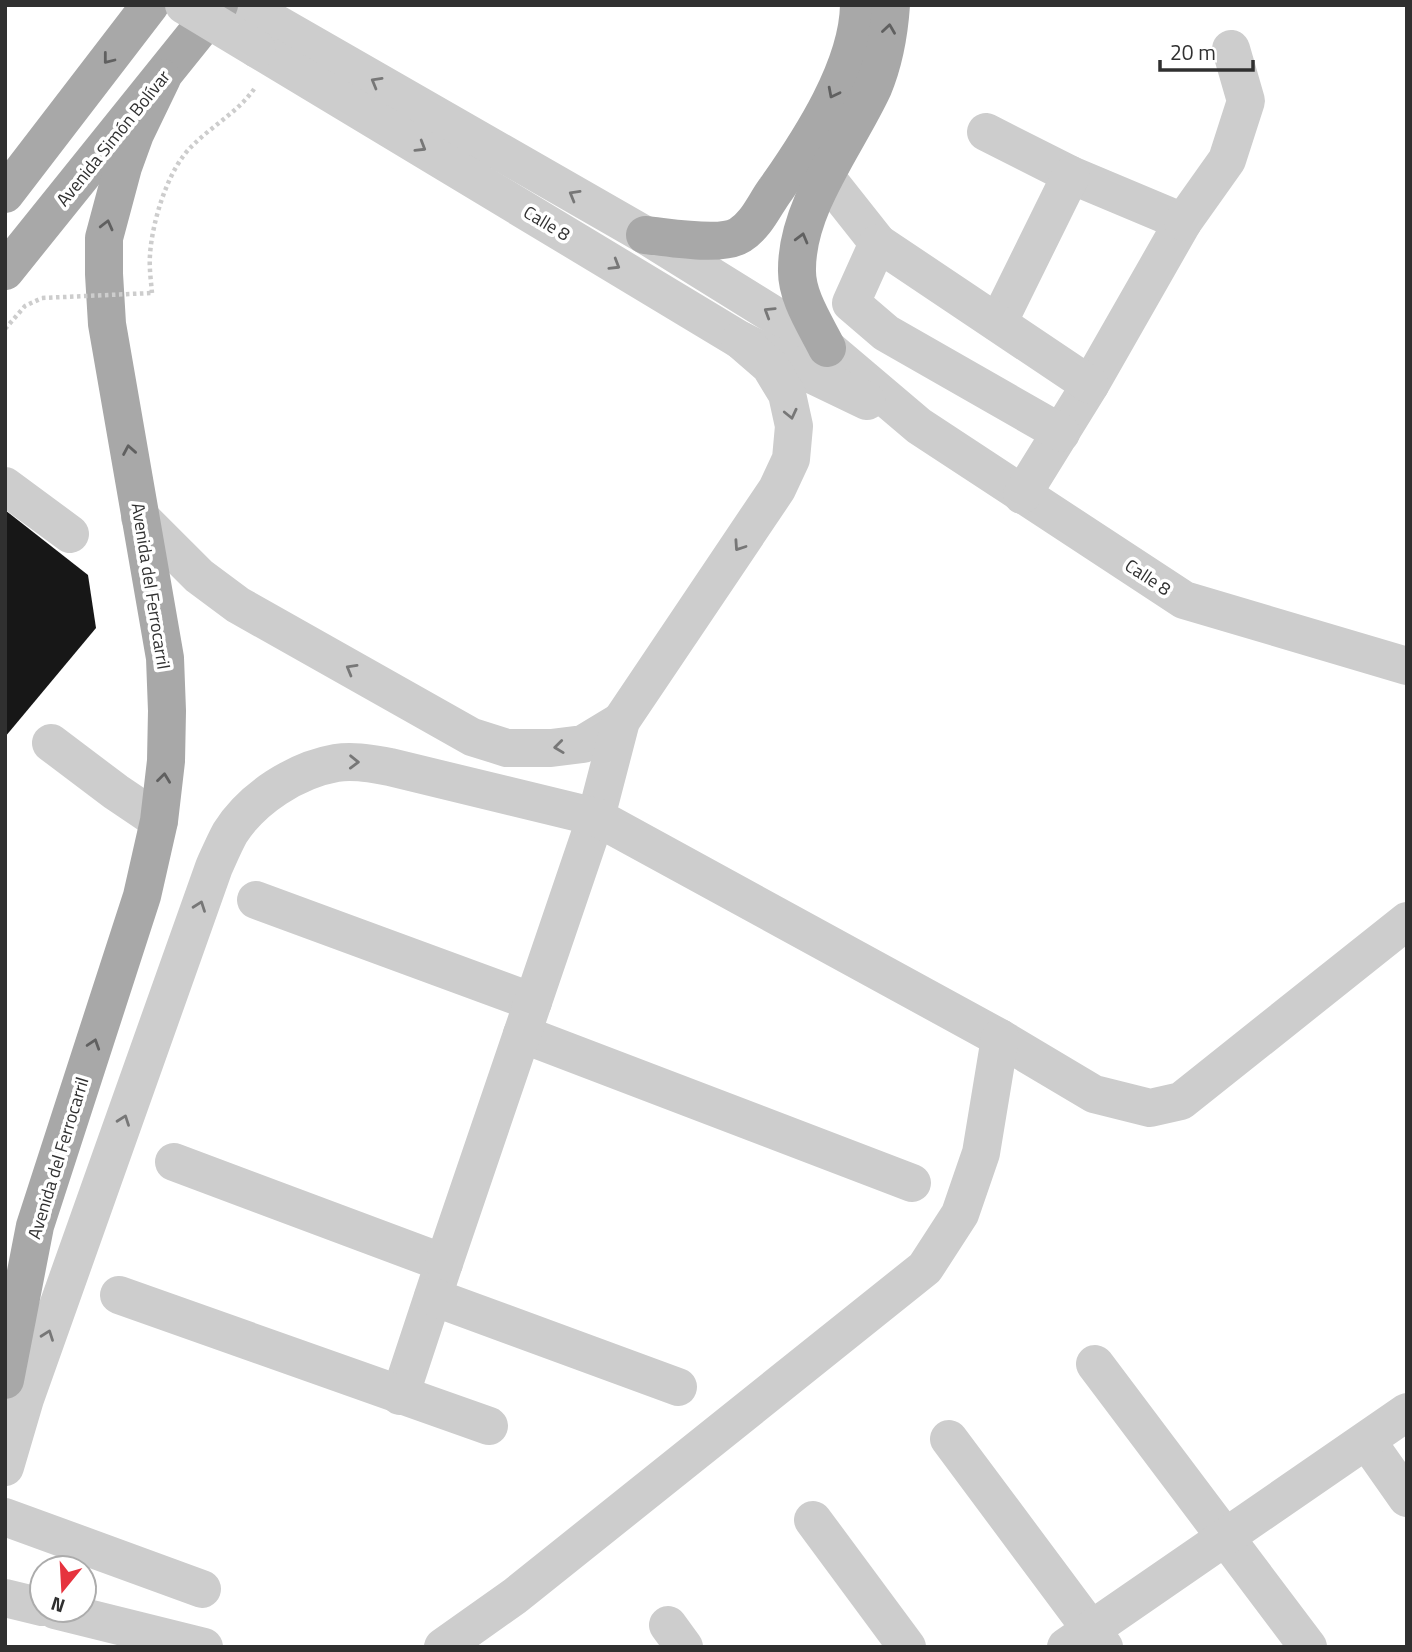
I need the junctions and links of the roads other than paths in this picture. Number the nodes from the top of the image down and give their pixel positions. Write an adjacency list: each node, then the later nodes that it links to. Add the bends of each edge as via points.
1 (150, 5): 12 (main road, one-way to 12)
2 (184, 5): 6 (street, Calle 8, bridge)
3 (219, 5): 8 (main road, Avenida Simón Bolívar)
4 (859, 5): 14 (main road, one-way to 14, via 859,20 841,76 760,216 739,236 709,242)
5 (891, 5): 11 (main road, one-way to 5, via 874,86 886,46)
6 (258, 40): 14 (street, Calle 8, one-way to 6); 18 (street, Calle 8, one-way to 18)
7 (1231, 49): 13 (street, via 1246,101 1227,160)
8 (162, 78): 16 (main road, Avenida Simón Bolívar); 25 (main road, Avenida del Ferrocarril, one-way to 8, via 107,324 104,237 135,134)
9 (986, 132): 10 (street)
10 (1071, 175): 13 (street); 17 (street)
11 (825, 176): 15 (street); 19 (main road, one-way to 11, via 802,296 796,270 800,244)
12 (5, 194)
13 (1183, 222): 20 (street)
14 (645, 235): 19 (street, Calle 8, one-way to 14)
15 (878, 243): 17 (street); 22 (street, via 851,303 886,334)
16 (5, 271)
17 (998, 323): 20 (street)
18 (740, 340): 21 (street, Calle 8); 28 (street, one-way to 28, via 770,366 787,394 794,426 791,459 777,489)
19 (827, 348): 21 (street, Calle 8)
20 (1090, 385): 22 (street)
21 (919, 426): 24 (street, Calle 8)
22 (1061, 433): 24 (street)
23 (5, 486): 26 (street)
24 (1022, 495): 27 (street, Calle 8, via 1184,600)
25 (140, 517): 28 (street, one-way to 25, via 583,744 551,748 507,748 472,737 238,605 199,576); 31 (main road, Avenida del Ferrocarril, one-way to 25, via 166,761 165,657)
26 (70, 534)
27 (1407, 666)
28 (621, 721): 30 (street)
29 (51, 743): 31 (street)
30 (596, 817): 34 (street); 35 (street); 49 (street, one-way to 30, via 214,867 231,832 250,808 296,776 338,762 362,762)
31 (159, 821): 41 (main road, Avenida del Ferrocarril, one-way to 31, via 35,1226 142,896)
32 (256, 900): 34 (street)
33 (1407, 921): 35 (street, via 1181,1101 1150,1108 1094,1094)
34 (527, 1018): 37 (street); 38 (street)
35 (1000, 1038): 60 (street, via 981,1153 960,1214 926,1268 515,1596)
36 (174, 1163): 38 (street)
37 (912, 1183)
38 (439, 1280): 42 (street); 43 (street)
39 (120, 1295): 43 (street)
40 (1095, 1364): 53 (street)
41 (5, 1380)
42 (678, 1387)
43 (400, 1396): 45 (street)
44 (1407, 1412): 53 (street)
45 (489, 1426)
46 (1407, 1428): 48 (street)
47 (950, 1439): 58 (street)
48 (1374, 1451): 50 (street); 53 (street)
49 (5, 1466)
50 (1407, 1498)
51 (5, 1517): 54 (street)
52 (813, 1520): 61 (street)
53 (1230, 1543): 58 (street); 62 (street)
54 (202, 1589)
55 (5, 1598): 56 (street)
56 (28, 1604)
57 (98, 1621): 59 (street)
58 (1092, 1643)
59 (204, 1647)
60 (443, 1647)
61 (907, 1647)
62 (1308, 1647)

